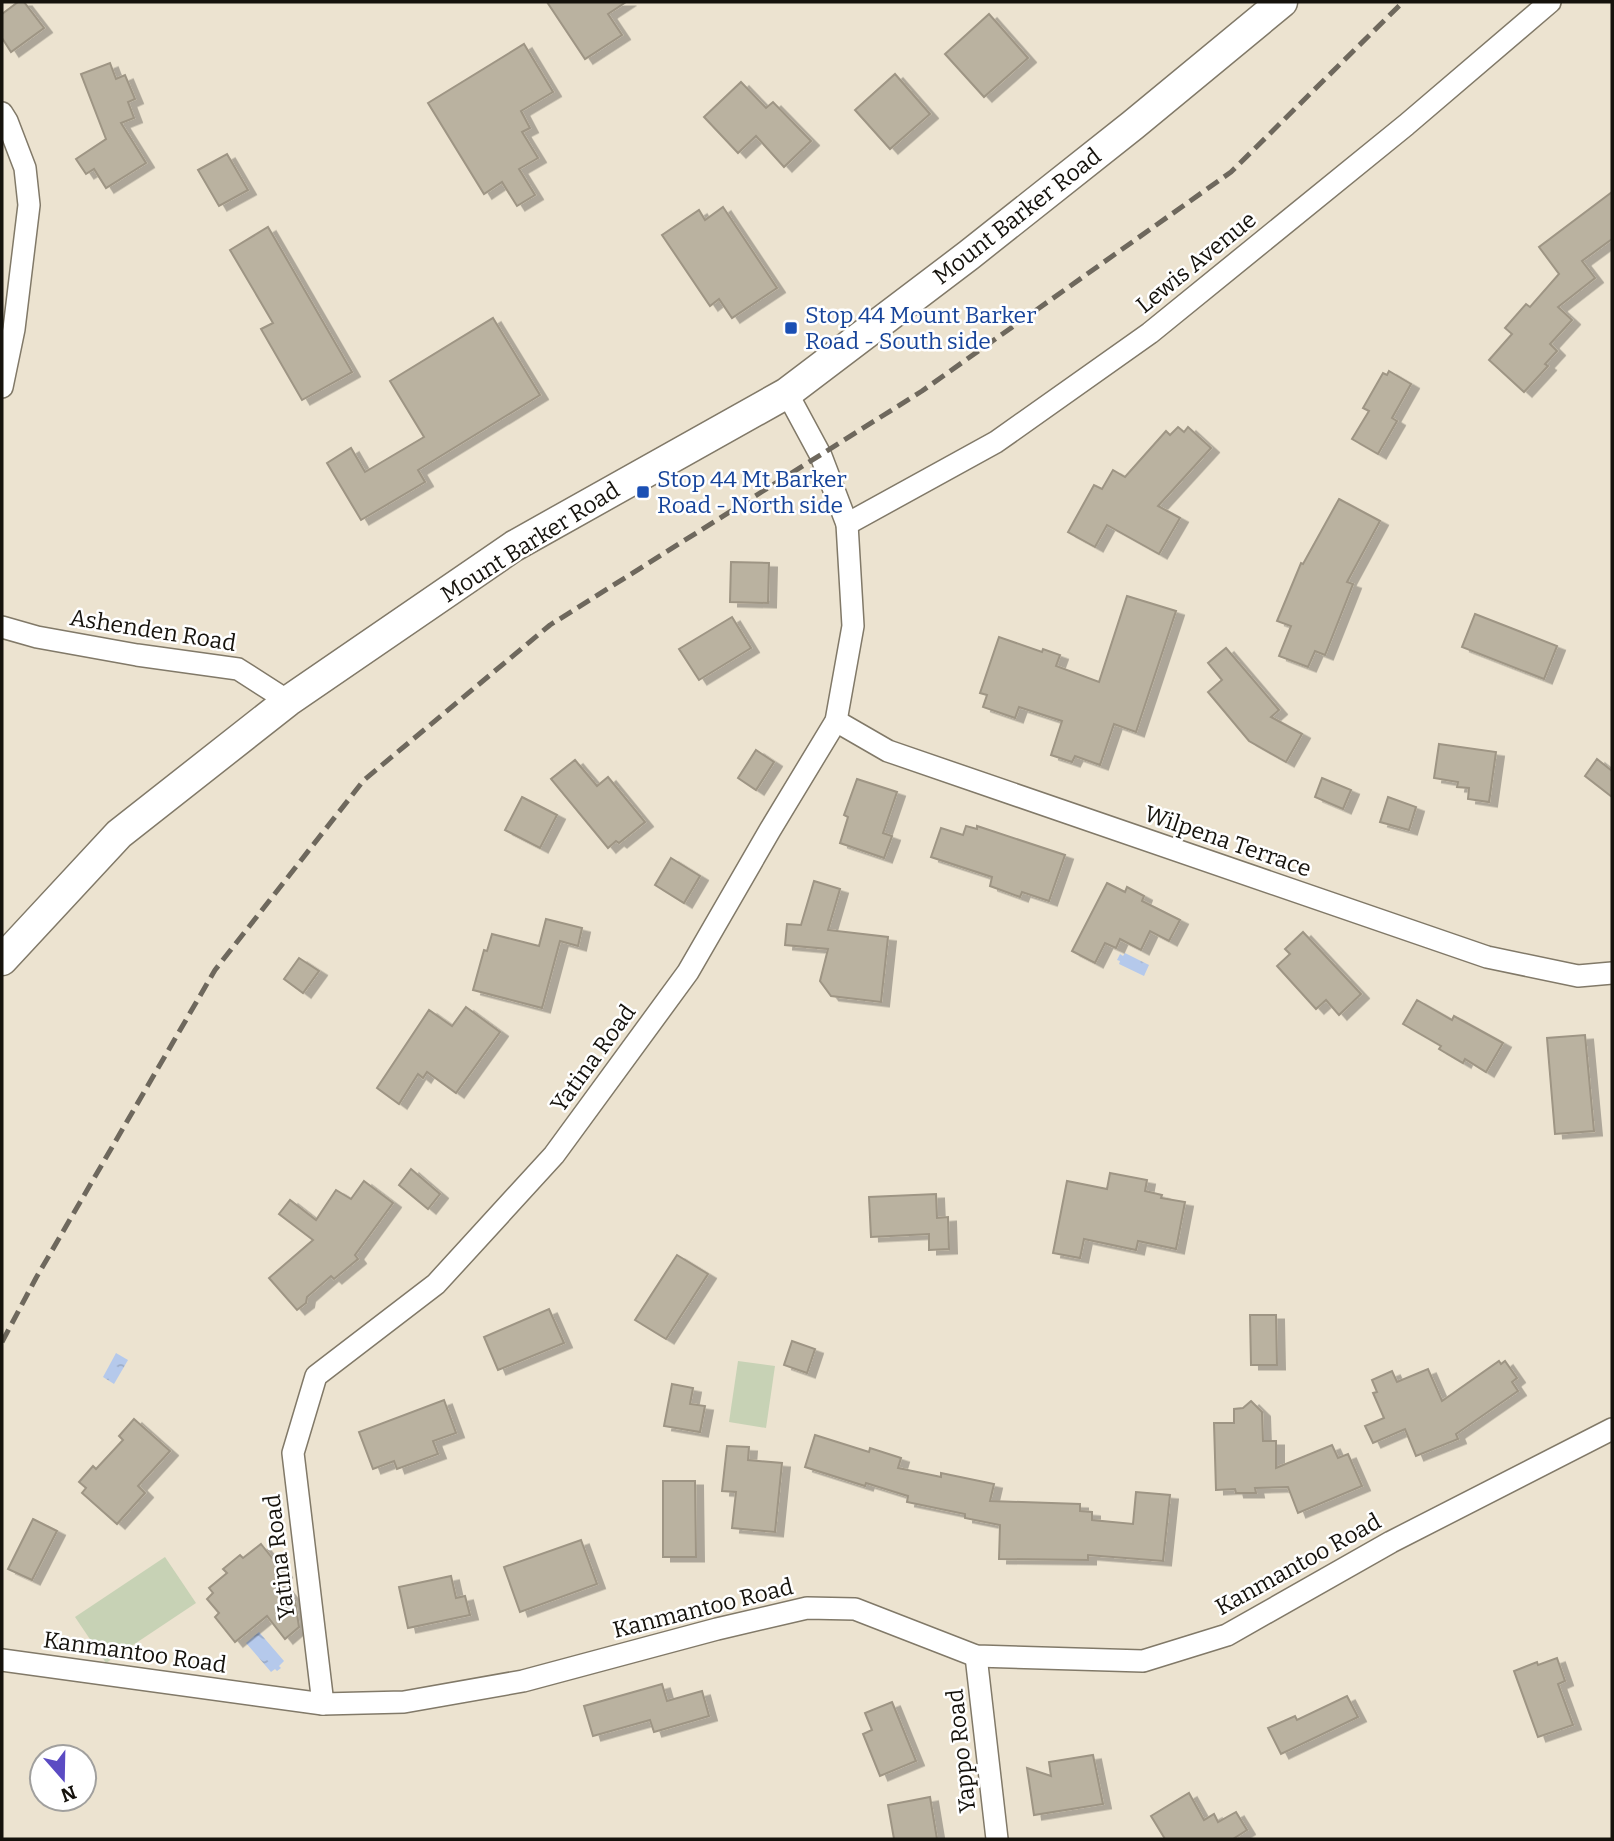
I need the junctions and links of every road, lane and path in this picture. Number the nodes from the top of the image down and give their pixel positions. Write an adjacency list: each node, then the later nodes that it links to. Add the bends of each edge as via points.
1 (1282, 2): 5 (main road, Mount Barker Road, via 980,247)
2 (1550, 2): 6 (street, Lewis Avenue, via 1150,333 996,442)
3 (2, 113): 4 (street, via 25,167 29,205)
4 (2, 387)
5 (788, 393): 6 (street, Yatina Road, via 821,456); 8 (main road, Mount Barker Road, via 514,547)
6 (847, 524): 9 (street, Yatina Road, via 853,626)
7 (2, 627): 8 (street, Ashenden Road, via 137,655 238,669)
8 (288, 701): 10 (main road, Mount Barker Road, via 119,834)
9 (836, 721): 11 (street, Wilpena Terrace, via 888,751 1487,957 1578,976); 15 (street, Yatina Road, via 688,972 554,1155 436,1284 316,1376 293,1453)
10 (2, 960)
11 (1612, 973)
12 (1612, 1429): 13 (street, Kanmantoo Road, via 1391,1542 1227,1635 1143,1661)
13 (976, 1656): 15 (street, Kanmantoo Road, via 855,1609 807,1608 523,1681 404,1702); 16 (street, Yappo Road)
14 (2, 1660): 15 (street, Kanmantoo Road)
15 (323, 1703)
16 (997, 1839)

